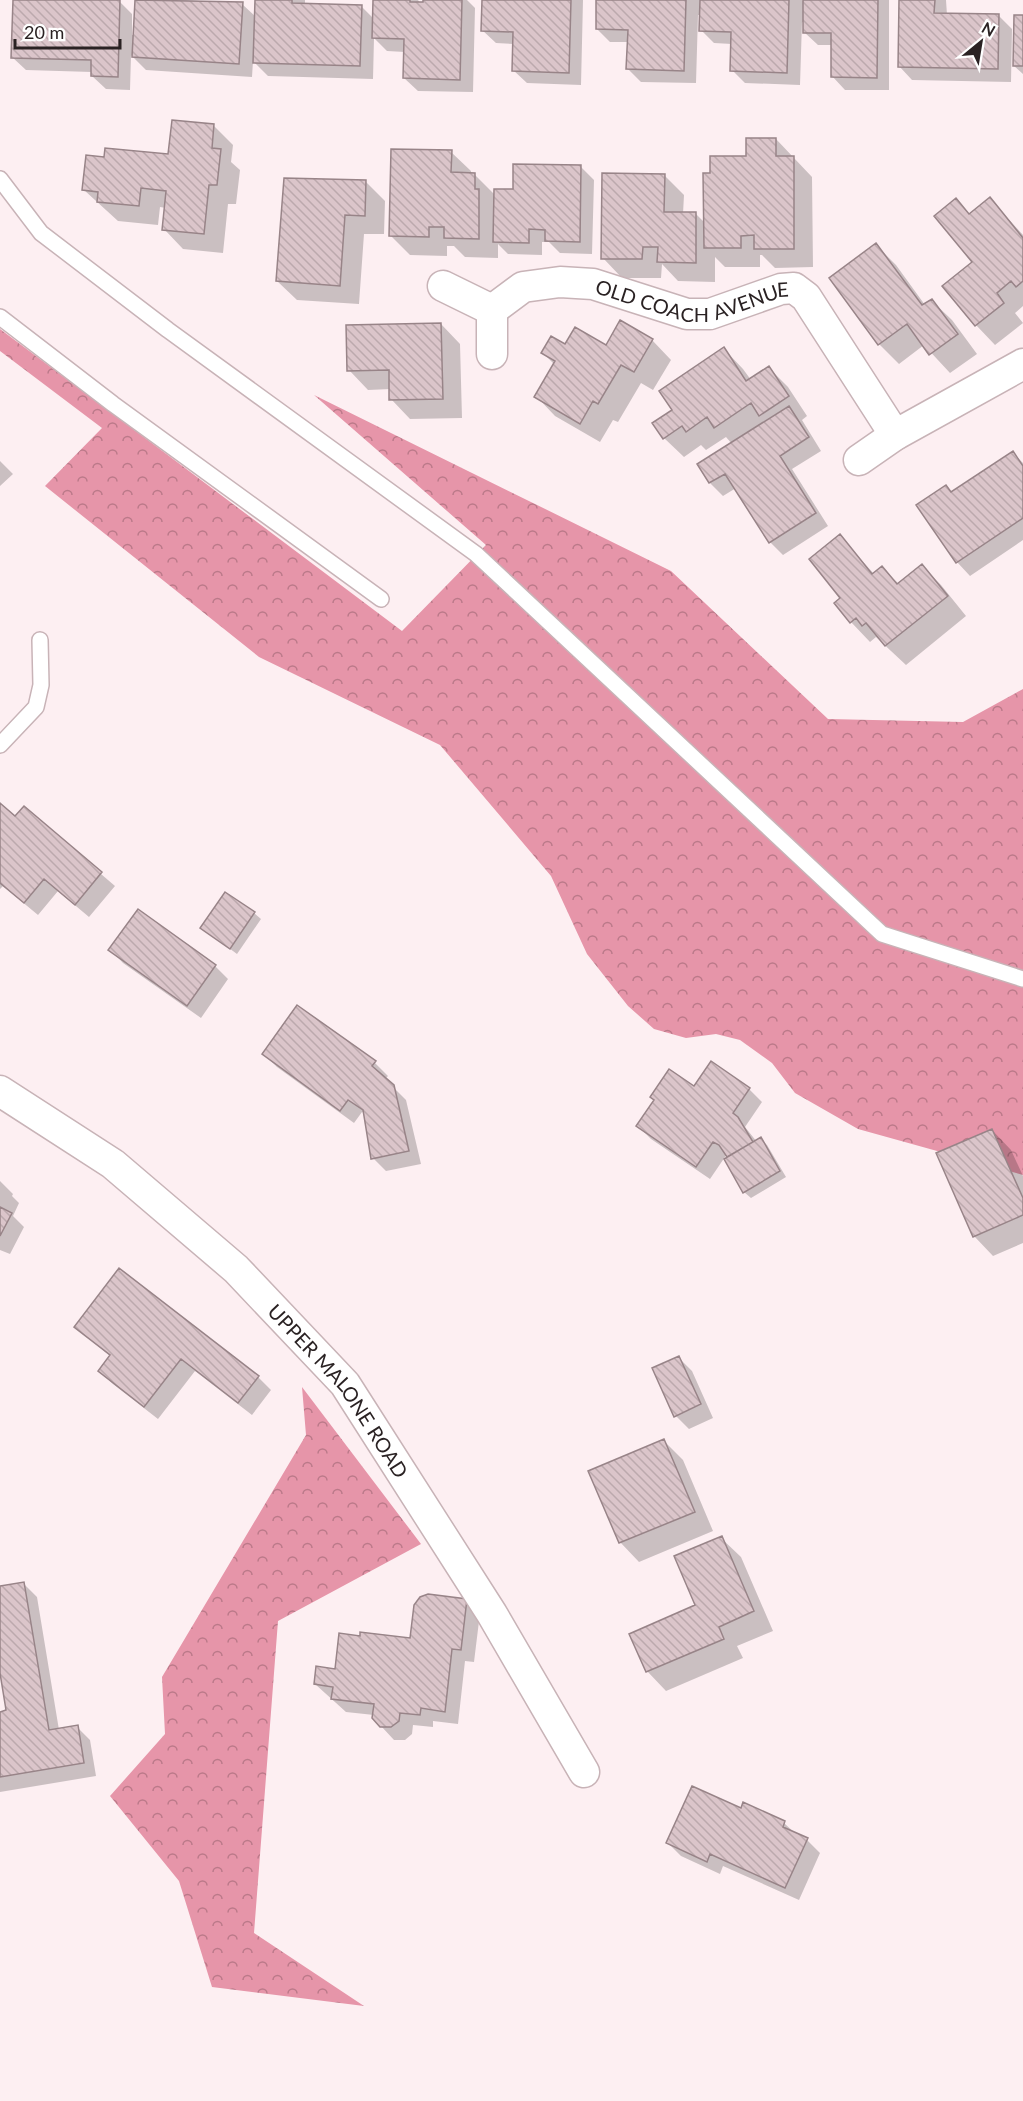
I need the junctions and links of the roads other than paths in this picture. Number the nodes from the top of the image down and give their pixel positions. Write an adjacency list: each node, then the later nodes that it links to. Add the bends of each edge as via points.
1 (0, 179): 12 (lane, via 41,233 476,554 882,934)
2 (443, 286): 3 (street)
3 (492, 310): 5 (street); 7 (street, OLD COACH AVENUE, via 523,287 560,282 592,284 699,315 781,288 794,288 806,297)
4 (0, 317): 9 (lane)
5 (492, 354)
6 (1023, 364): 7 (street)
7 (895, 435): 8 (street)
8 (859, 460)
9 (381, 598)
10 (40, 640): 11 (lane, via 41,685 36,707)
11 (0, 745)
12 (1023, 979)
13 (0, 1091): 14 (street, UPPER MALONE ROAD, via 113,1164 236,1269 345,1384 492,1614)
14 (584, 1772)

